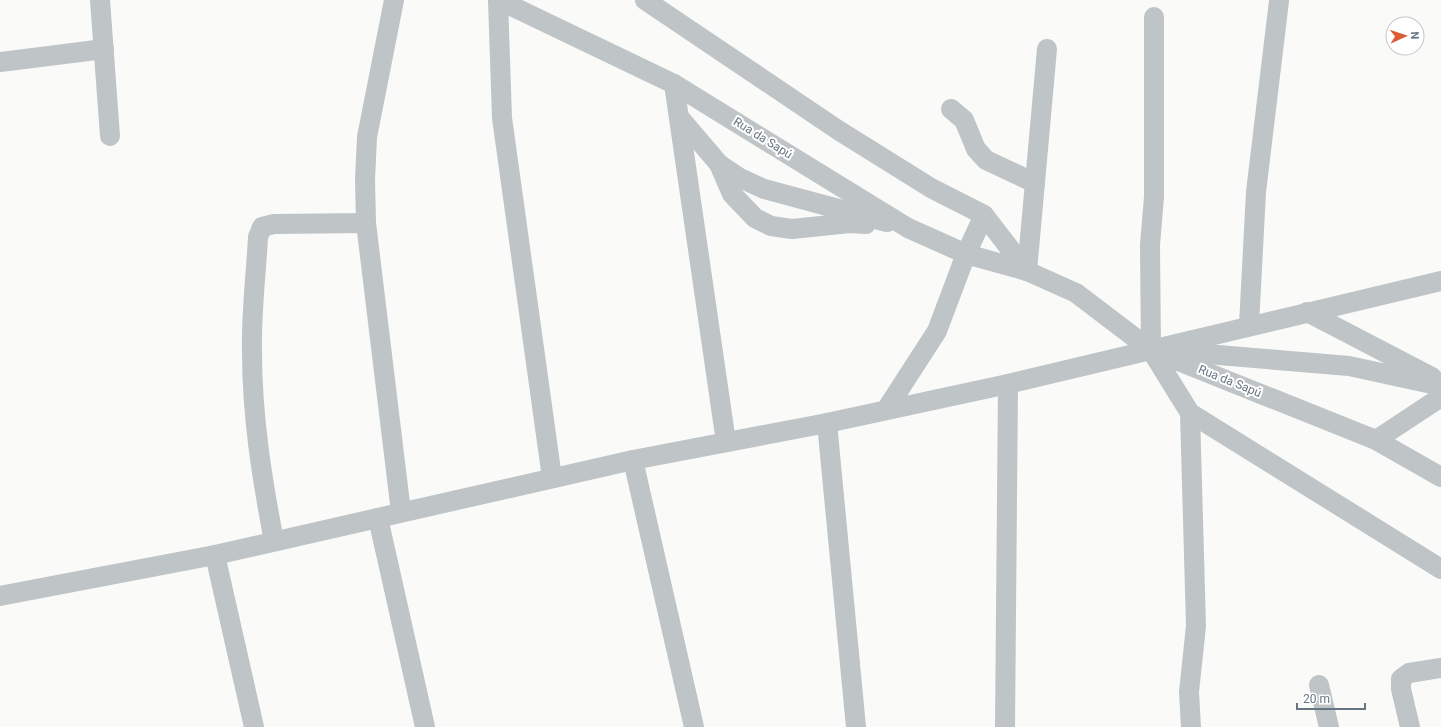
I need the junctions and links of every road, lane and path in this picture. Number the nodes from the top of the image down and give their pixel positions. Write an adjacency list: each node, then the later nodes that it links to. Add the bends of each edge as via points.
1 (100, 0): 9 (street)
2 (394, 0): 18 (street, via 367,137)
3 (498, 0): 11 (street, Rua da Sapú); 37 (street, via 502,118)
4 (645, 0): 6 (street, Rua da Sapú)
5 (1279, 1): 24 (street, via 1256,192)
6 (666, 6): 17 (street, Rua da Sapú, via 838,130 931,188)
7 (1154, 17): 25 (street)
8 (1047, 49): 16 (street)
9 (104, 50): 10 (street); 14 (street)
10 (0, 62)
11 (674, 84): 13 (street); 19 (street, Rua da Sapú)
12 (951, 109): 16 (street, via 964,120 976,149 986,160)
13 (679, 117): 15 (street); 34 (street)
14 (110, 136)
15 (719, 164): 19 (street, via 740,178 764,189); 19 (street, via 732,194 755,218 771,226 792,229 850,223)
16 (1035, 183): 21 (street)
17 (984, 215): 20 (street); 21 (street, Rua da Sapú)
18 (366, 223): 38 (street); 40 (street, via 274,224 262,227 258,237 252,351 255,410 262,479)
19 (908, 228): 20 (street, Rua da Sapú)
20 (966, 254): 21 (street, Rua da Sapú); 30 (street, via 937,331)
21 (1027, 270): 25 (street, Rua da Sapú, via 1076,293)
22 (1441, 281): 23 (street)
23 (1307, 312): 24 (street); 26 (street)
24 (1249, 325): 25 (street)
25 (1151, 350): 27 (street); 28 (street, via 1349,366); 31 (street); 33 (street, Rua da Sapú)
26 (1441, 382)
27 (1008, 384): 30 (street); 50 (street)
28 (1441, 386)
29 (1441, 397): 33 (street)
30 (886, 410): 32 (street)
31 (1190, 413): 42 (street); 51 (street, via 1196,626 1189,692)
32 (827, 423): 34 (street); 49 (street)
33 (1376, 440): 36 (street, Rua da Sapú)
34 (726, 442): 35 (street)
35 (634, 460): 37 (street); 48 (street)
36 (1441, 477)
37 (552, 478): 38 (street)
38 (401, 512): 39 (street)
39 (378, 518): 40 (street); 47 (street)
40 (274, 541): 41 (street)
41 (214, 554): 43 (street); 46 (street)
42 (1441, 569)
43 (0, 596)
44 (1441, 668): 53 (street, via 1409,673 1401,679)
45 (1319, 685): 52 (street)
46 (254, 727)
47 (425, 727)
48 (694, 727)
49 (856, 727)
50 (1005, 727)
51 (1192, 727)
52 (1329, 727)
53 (1410, 727)

